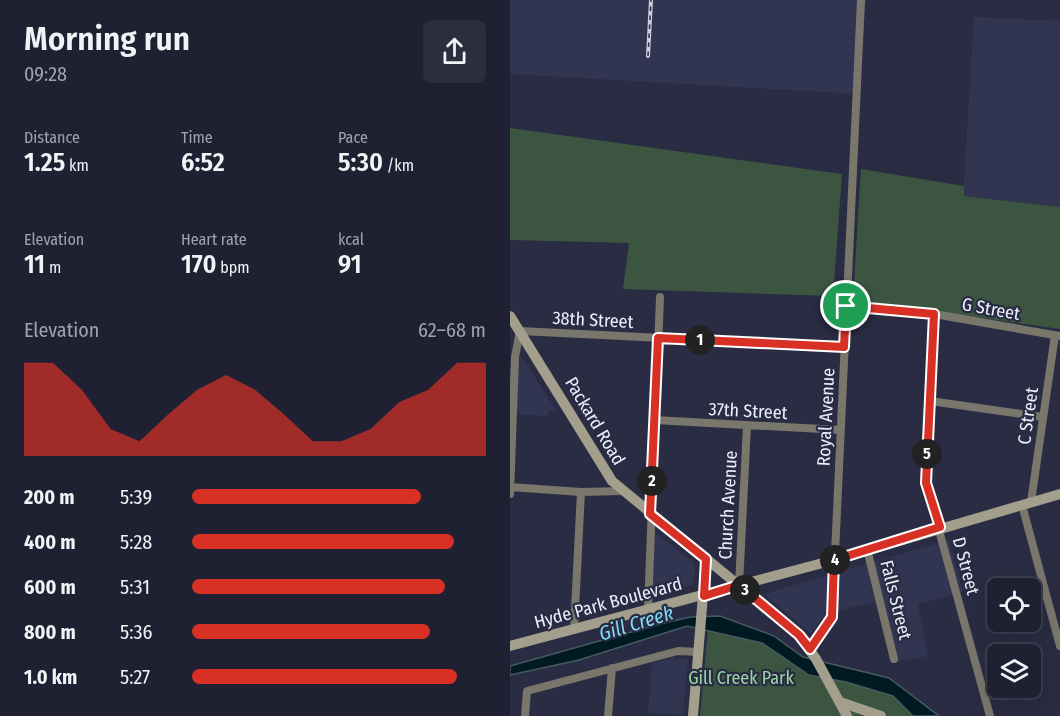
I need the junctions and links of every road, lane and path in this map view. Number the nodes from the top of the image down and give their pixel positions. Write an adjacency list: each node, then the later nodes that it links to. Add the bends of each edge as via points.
1 (861, 0): 3 (street, Royal Avenue)
2 (660, 297): 8 (street)
3 (846, 306): 4 (street, G Street); 9 (street, Royal Avenue)
4 (934, 314): 7 (street, G Street); 10 (street, D Street)
5 (510, 316): 6 (street, Packard Road)
6 (520, 331): 8 (street, 38th Street); 15 (street, via 515,357); 16 (street, Packard Road, via 612,481)
7 (1058, 335): 11 (street, C Street)
8 (658, 338): 9 (street, 38th Street); 12 (street)
9 (844, 347): 14 (street, Royal Avenue)
10 (930, 400): 11 (street); 22 (street, D Street, via 926,483)
11 (1042, 417): 20 (street, C Street)
12 (654, 420): 13 (street, 37th Street); 21 (street)
13 (747, 426): 14 (street, 37th Street); 26 (street, Church Avenue)
14 (840, 430): 25 (street, Royal Avenue)
15 (510, 488): 17 (street); 18 (street)
16 (622, 491): 17 (street); 21 (street, Packard Road)
17 (581, 492): 29 (street)
18 (510, 494)
19 (1060, 494): 20 (street, Hyde Park Boulevard)
20 (1026, 504): 22 (street, Hyde Park Boulevard); 31 (street, C Street)
21 (650, 514): 24 (street, Packard Road); 28 (street)
22 (940, 527): 23 (street, Hyde Park Boulevard); 42 (street, D Street)
23 (867, 549): 25 (street, Hyde Park Boulevard); 34 (street, Falls Street)
24 (706, 559): 26 (street, Packard Road); 27 (street)
25 (834, 560): 26 (street, Hyde Park Boulevard); 33 (street, Royal Avenue, via 832,617)
26 (739, 585): 27 (street, Hyde Park Boulevard); 33 (street, Packard Road, via 799,635)
27 (704, 596): 28 (street, Hyde Park Boulevard); 32 (street)
28 (648, 609): 29 (street, Hyde Park Boulevard)
29 (574, 629): 30 (street, Hyde Park Boulevard)
30 (510, 646)
31 (1060, 646)
32 (699, 652): 35 (street, via 678,651); 40 (street)
33 (813, 654): 36 (street, Packard Road)
34 (894, 659)
35 (612, 668): 38 (street, via 527,691); 39 (street)
36 (840, 702): 37 (street); 41 (street)
37 (878, 715)
38 (525, 716)
39 (608, 716)
40 (693, 716)
41 (847, 716)
42 (990, 716)

